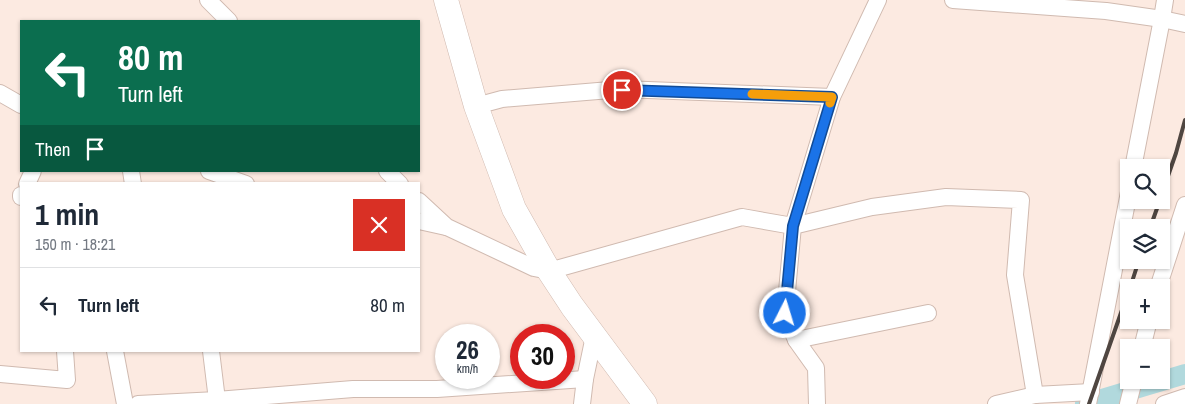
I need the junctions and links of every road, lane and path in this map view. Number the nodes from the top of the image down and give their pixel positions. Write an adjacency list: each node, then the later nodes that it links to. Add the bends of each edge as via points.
1 (208, 0): 7 (street)
2 (446, 0): 12 (street)
3 (878, 0): 10 (street)
4 (953, 0): 6 (street)
5 (1165, 0): 6 (street)
6 (1162, 19): 8 (street); 13 (street)
7 (228, 20)
8 (1185, 24)
9 (0, 93): 11 (street)
10 (832, 97): 12 (street, via 622,90 502,100); 22 (street)
11 (20, 104)
12 (476, 106): 24 (street, via 514,209)
13 (1135, 159)
14 (212, 172): 16 (street)
15 (388, 172): 17 (street)
16 (240, 182)
17 (398, 182)
18 (420, 202): 23 (street)
19 (1185, 205): 25 (street)
20 (1126, 209): 37 (street)
21 (420, 221): 23 (street)
22 (793, 226): 24 (street, via 742,217); 28 (street, via 785,313); 35 (street, via 872,207 946,196 1021,200 1015,275)
23 (447, 227): 24 (street, via 534,268)
24 (549, 271): 27 (street)
25 (1161, 279)
26 (928, 313): 28 (street)
27 (594, 336): 33 (street); 42 (street)
28 (796, 340): 43 (street, via 816,368)
29 (65, 352): 32 (street, via 67,380)
30 (115, 352): 39 (street)
31 (211, 352): 38 (street)
32 (0, 374)
33 (585, 379): 38 (street, via 437,389 353,389); 41 (street)
34 (1132, 389): 45 (street)
35 (1035, 394): 37 (street); 44 (street)
36 (1185, 397): 46 (street)
37 (1090, 398)
38 (217, 402): 40 (street)
39 (125, 404)
40 (138, 404)
41 (582, 404)
42 (645, 404)
43 (817, 404)
44 (996, 404)
45 (1128, 404)
46 (1164, 404)

